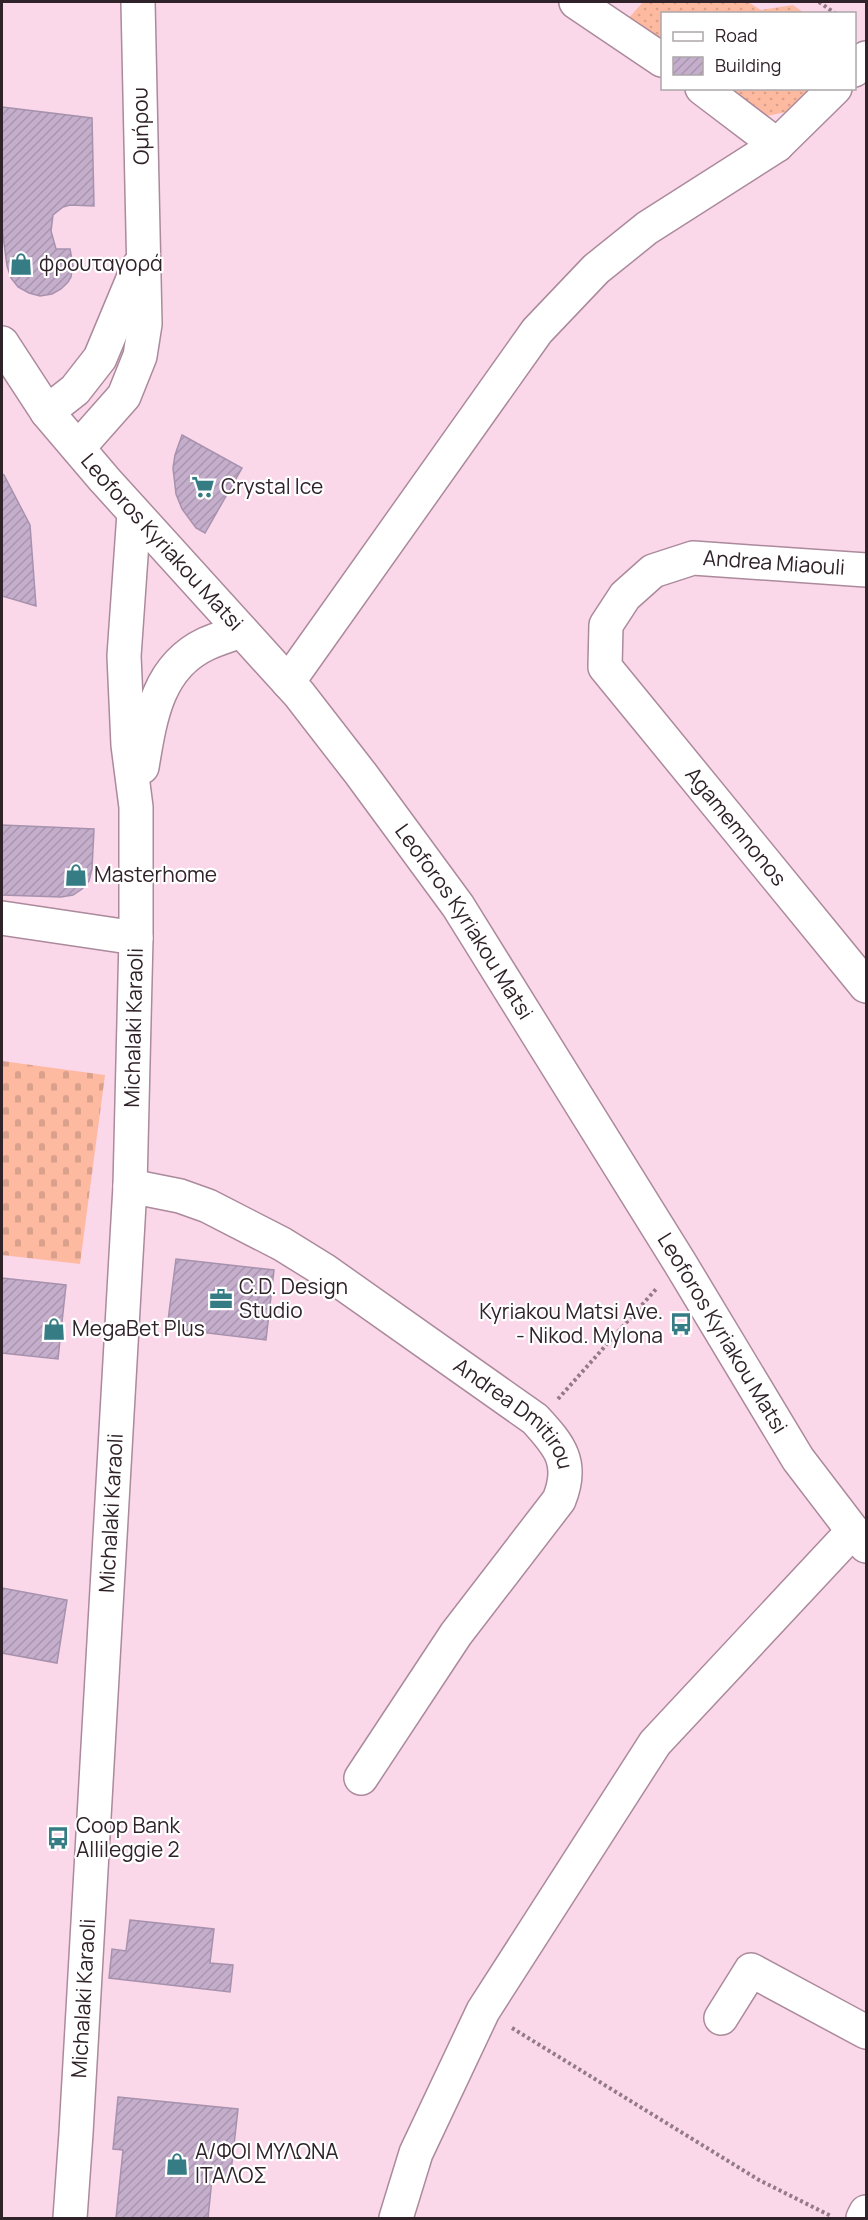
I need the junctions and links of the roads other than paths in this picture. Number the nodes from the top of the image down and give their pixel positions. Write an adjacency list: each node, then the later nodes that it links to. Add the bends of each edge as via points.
1 (138, 2): 9 (street, Ομήρου)
2 (576, 2): 4 (street)
3 (867, 58): 5 (street)
4 (661, 59)
5 (856, 69)
6 (705, 90): 8 (street)
7 (833, 90): 8 (street)
8 (777, 145): 17 (street, via 647,228 596,269 537,331)
9 (144, 251): 11 (street, Ομήρου, via 100,358 75,390); 12 (street, Ομήρου, via 145,324 140,356 124,396)
10 (2, 343): 11 (street, Leoforos Kyriakou Matsi)
11 (47, 412): 12 (street, Leoforos Kyriakou Matsi)
12 (78, 448): 13 (street, Leoforos Kyriakou Matsi)
13 (134, 513): 15 (street, Leoforos Kyriakou Matsi); 18 (street, Michalaki Karaoli, via 124,656)
14 (867, 570): 16 (street, Andrea Miaouli, via 693,558 653,571 625,596 606,626)
15 (242, 631): 17 (street, Leoforos Kyriakou Matsi); 18 (street, Michalaki Karaoli, via 187,655 157,695)
16 (605, 667): 21 (street, Agamemnonos)
17 (288, 682): 23 (street, Leoforos Kyriakou Matsi, via 458,906 798,1459)
18 (136, 807): 20 (street, Michalaki Karaoli)
19 (2, 918): 20 (street)
20 (136, 938): 22 (street, Michalaki Karaoli)
21 (867, 986)
22 (130, 1186): 24 (street, Andrea Dmitirou, via 208,1206 324,1270 538,1421 557,1446 567,1471 559,1500 456,1634); 28 (street, Michalaki Karaoli)
23 (860, 1538): 29 (street, via 655,1743 483,2011 416,2153)
24 (361, 1778)
25 (721, 2018): 26 (street, via 751,1970)
26 (867, 2032)
27 (867, 2212): 30 (street)
28 (70, 2218)
29 (396, 2218)
30 (863, 2218)

